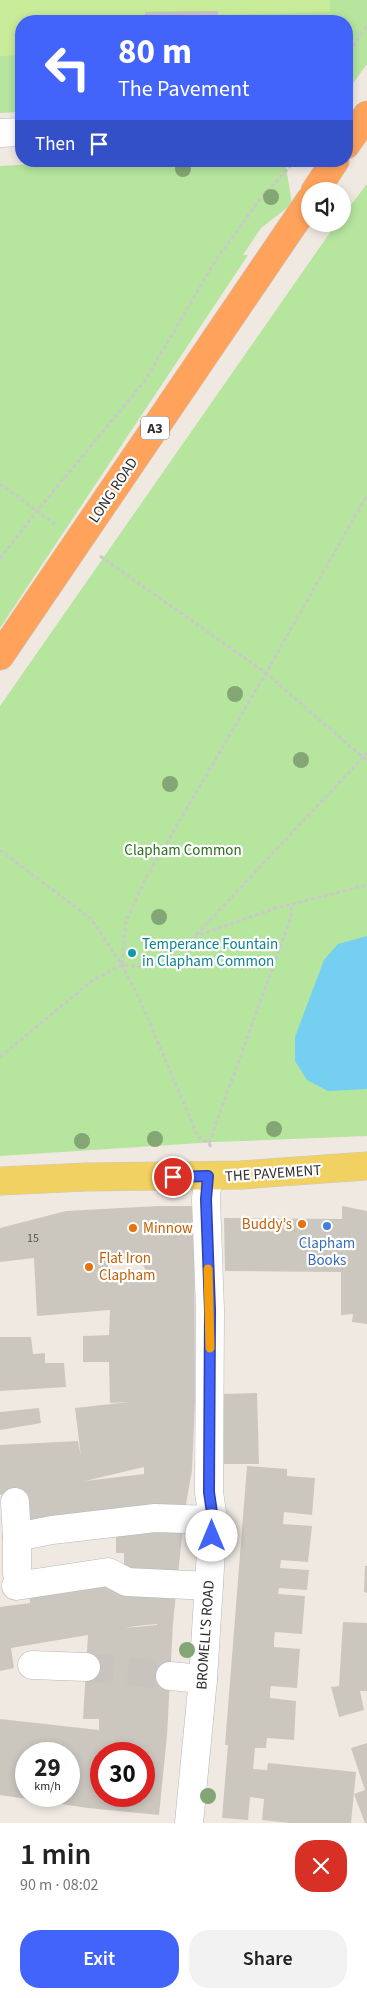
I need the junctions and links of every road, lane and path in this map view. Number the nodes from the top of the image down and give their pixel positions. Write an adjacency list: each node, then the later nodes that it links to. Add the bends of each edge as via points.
1 (367, 26): 2 (path)
2 (353, 47)
3 (361, 119): 6 (highway)
4 (15, 132): 5 (street)
5 (0, 133)
6 (353, 133)
7 (289, 167): 13 (path, via 260,199 216,260 144,382)
8 (331, 167): 9 (highway)
9 (321, 182)
10 (301, 213): 17 (highway, LONG ROAD / A3)
11 (0, 484): 13 (path)
12 (367, 495): 18 (path)
13 (37, 511): 14 (path); 16 (path)
14 (55, 524)
15 (98, 554): 18 (path)
16 (0, 559)
17 (0, 656)
18 (266, 673): 20 (path); 26 (path, via 145,880 126,920)
19 (367, 752): 20 (path)
20 (363, 756): 21 (path); 25 (path)
21 (367, 761)
22 (0, 850): 26 (path, via 91,919)
23 (367, 885): 24 (path)
24 (292, 904): 25 (path); 28 (path, via 291,917)
25 (196, 936): 26 (path, via 148,966)
26 (122, 965): 27 (path, via 93,980); 28 (path, via 198,1136)
27 (0, 1057)
28 (209, 1142): 29 (path)
29 (212, 1150)
30 (367, 1166): 31 (main road, THE PAVEMENT)
31 (208, 1176): 32 (main road, THE PAVEMENT); 34 (street, BROMELL'S ROAD, via 209,1492)
32 (0, 1181)
33 (15, 1502): 35 (street)
34 (213, 1520): 35 (street, via 155,1518 52,1530); 36 (street, BROMELL'S ROAD)
35 (18, 1538): 36 (street, via 16,1579 108,1572 127,1582)
36 (209, 1577): 40 (street, BROMELL'S ROAD)
37 (32, 1665): 38 (street)
38 (86, 1667)
39 (170, 1676): 40 (street)
40 (203, 1679): 41 (street, BROMELL'S ROAD)
41 (189, 1823)

